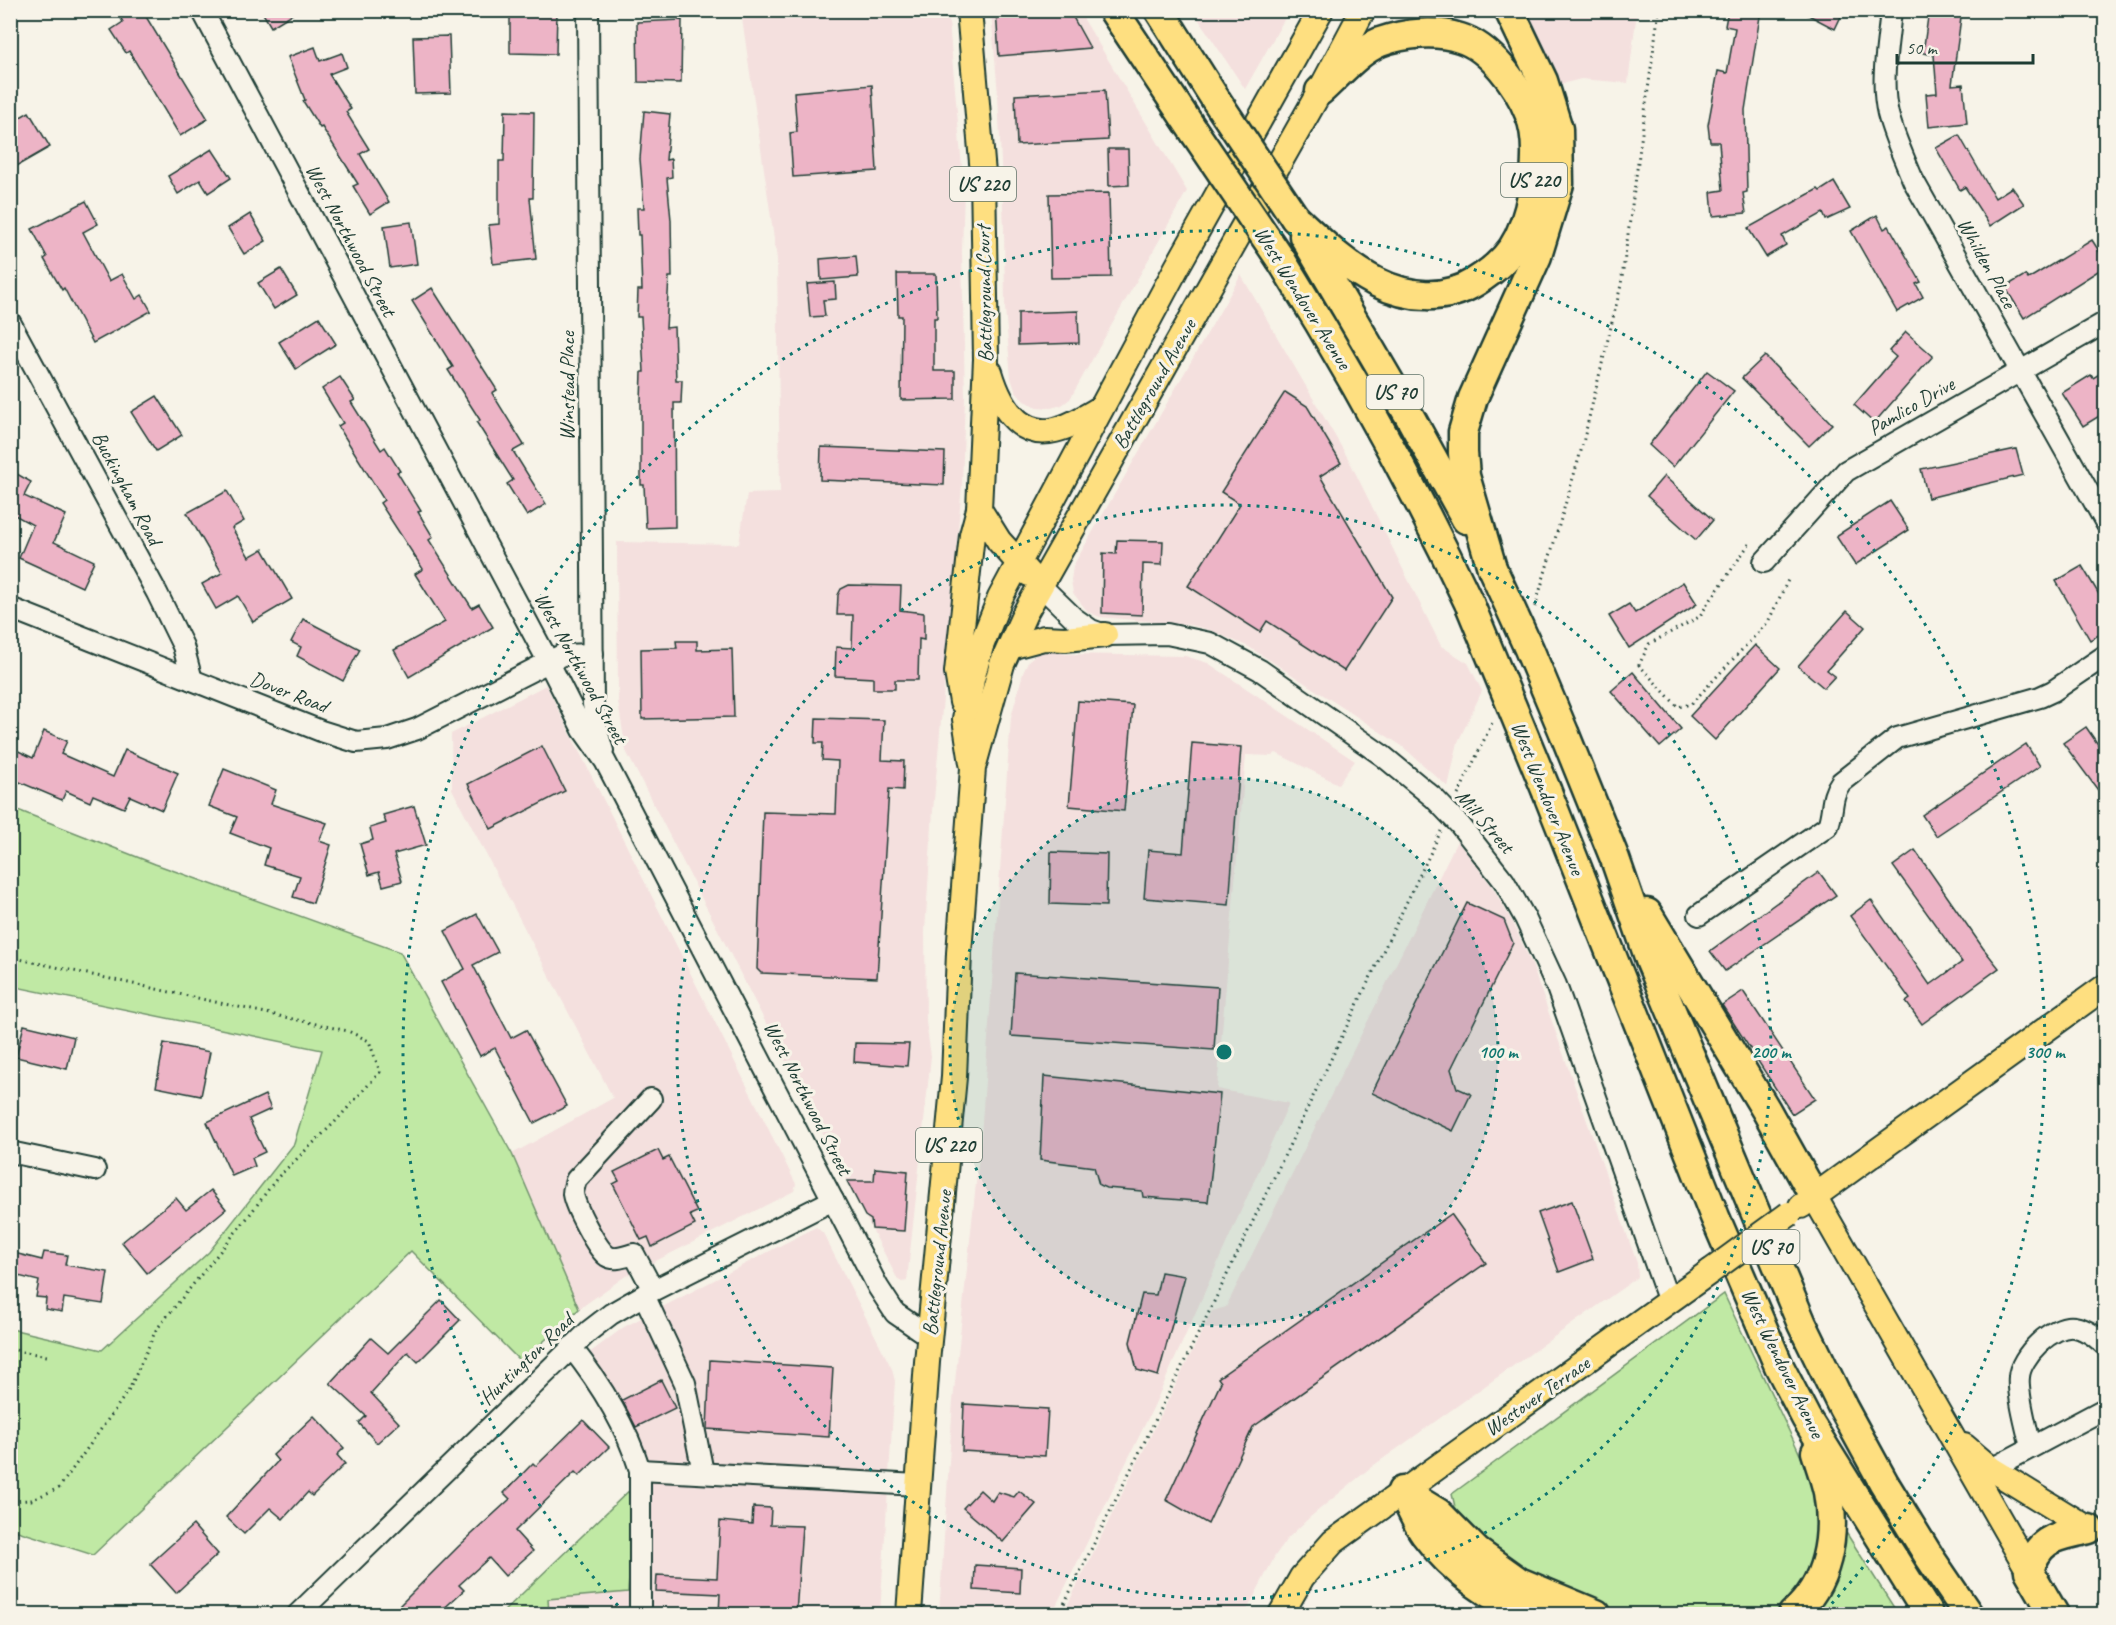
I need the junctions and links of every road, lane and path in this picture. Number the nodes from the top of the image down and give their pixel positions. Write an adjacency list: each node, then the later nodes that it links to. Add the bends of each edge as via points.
1 (202, 10): 32 (street, West Northwood Street)
2 (588, 10): 30 (street, Winstead Place)
3 (969, 10): 15 (main road, Battleground Court / US 220, via 983,174)
4 (1113, 10): 56 (highway, West Wendover Avenue / US 70, bridge, via 1281,260 1359,388 1435,532 1470,605 1715,1217 1779,1366)
5 (1159, 10): 12 (highway, West Wendover Avenue / US 70, bridge)
6 (1321, 10): 17 (main road, Battleground Avenue)
7 (1363, 10): 11 (main road, Battleground Avenue)
8 (1509, 10): 23 (highway, via 1543,81 1558,129 1559,184 1537,255 1473,398 1463,432 1465,476)
9 (1659, 10): 27 (path, via 1621,285 1581,451)
10 (1891, 10): 16 (street, Whilden Place, via 1885,71 1888,112 1898,145 1913,180)
11 (1320, 91): 12 (highway, US 220, via 1378,43 1416,33 1462,38 1498,65 1530,114 1535,145 1528,213 1519,238 1487,274 1453,292 1427,296 1377,283); 25 (main road, Battleground Avenue / US 220)
12 (1294, 218): 23 (highway, West Wendover Avenue / US 70)
13 (10, 322): 33 (street, Buckingham Road, via 157,592 183,646)
14 (2106, 322): 16 (street, Pamlico Drive)
15 (986, 359): 17 (main road, via 1003,406 1026,427 1054,430); 18 (main road, Battleground Court / US 220)
16 (2021, 371): 19 (street, Whilden Place); 21 (street, Pamlico Drive, via 1846,471)
17 (1101, 408): 22 (main road, Battleground Avenue)
18 (979, 509): 22 (main road, via 999,542); 35 (main road, US 220, via 972,535 957,672)
19 (2106, 523)
20 (1749, 544): 24 (path, via 1699,617 1649,644 1640,665 1678,707 1691,704 1768,622)
21 (1764, 562)
22 (1019, 564): 25 (main road); 35 (main road, Battleground Avenue, via 981,646)
23 (1492, 568): 39 (highway, West Wendover Avenue / US 70, bridge)
24 (1788, 580)
25 (1041, 586): 28 (street, Mill Street, via 1074,618); 29 (main road, Battleground Avenue / US 220)
26 (10, 608): 33 (street, Dover Road)
27 (1535, 609)
28 (1106, 635): 29 (main road, via 1044,638); 38 (street, Mill Street, via 1167,634 1210,644 1260,670 1401,770)
29 (1010, 647): 37 (main road, Battleground Avenue / US 220)
30 (593, 654): 32 (street, Dover Road); 36 (street, Winstead Place, via 593,704)
31 (2106, 656): 40 (street, via 2040,698 1897,738 1841,782 1834,791 1828,826)
32 (548, 661): 33 (street, Dover Road, via 417,729 387,739 356,742); 36 (street, West Northwood Street, via 583,730)
33 (192, 680)
34 (1496, 714): 38 (path)
35 (965, 719): 37 (main road, Battleground Avenue / US 220)
36 (605, 760): 47 (street, West Northwood Street)
37 (973, 768): 50 (main road, Battleground Avenue / US 220, via 953,1088)
38 (1449, 814): 49 (street, Mill Street, via 1504,881 1526,918 1556,985); 70 (path)
39 (1615, 860): 46 (highway); 76 (highway, West Wendover Avenue / US 70, via 1650,960 1802,1324 1884,1483)
40 (1699, 915)
41 (10, 957): 64 (path, via 348,1031 369,1041 380,1072 277,1178 156,1330 129,1390 59,1488 31,1500)
42 (2106, 986): 46 (main road, Westover Terrace)
43 (651, 1099): 48 (street, via 576,1180 573,1192 600,1248 614,1259 634,1254)
44 (10, 1152): 45 (street)
45 (95, 1170)
46 (1814, 1196): 49 (main road, Westover Terrace, bridge); 57 (main road)
47 (833, 1200): 48 (street, Huntington Road); 50 (street, West Northwood Street, via 895,1313)
48 (648, 1292): 52 (street, Huntington Road, via 611,1314); 61 (street, via 685,1383)
49 (1669, 1302): 63 (main road, Westover Terrace)
50 (930, 1337): 62 (main road, Battleground Avenue / US 220)
51 (2106, 1346): 58 (street, via 2091,1332 2072,1326 2052,1332 2031,1350 2018,1376)
52 (571, 1347): 60 (street, via 596,1379 618,1418); 67 (street, Huntington Road)
53 (10, 1349): 54 (path)
54 (47, 1356)
55 (2106, 1408): 58 (street)
56 (1806, 1418): 74 (highway, via 1828,1491 1832,1527 1825,1567 1813,1592); 75 (highway, West Wendover Avenue / US 70)
57 (1950, 1432): 59 (main road); 66 (main road)
58 (2031, 1447): 59 (street)
59 (1991, 1468): 65 (main road)
60 (640, 1470): 61 (street); 68 (street)
61 (703, 1473): 62 (street)
62 (918, 1485): 69 (main road, Battleground Avenue / US 220)
63 (1402, 1491): 71 (main road, Westover Terrace, via 1333,1542 1302,1577); 72 (highway, via 1425,1533 1456,1568 1498,1599); 73 (highway, via 1437,1513 1477,1552 1519,1582)
64 (10, 1501)
65 (2097, 1531): 66 (highway, via 2047,1541 2034,1554)
66 (2029, 1571): 77 (highway)
67 (298, 1614)
68 (640, 1614)
69 (909, 1614)
70 (1059, 1614)
71 (1281, 1614)
72 (1533, 1614)
73 (1596, 1614)
74 (1793, 1614)
75 (1928, 1614)
76 (1968, 1614)
77 (2054, 1614)

